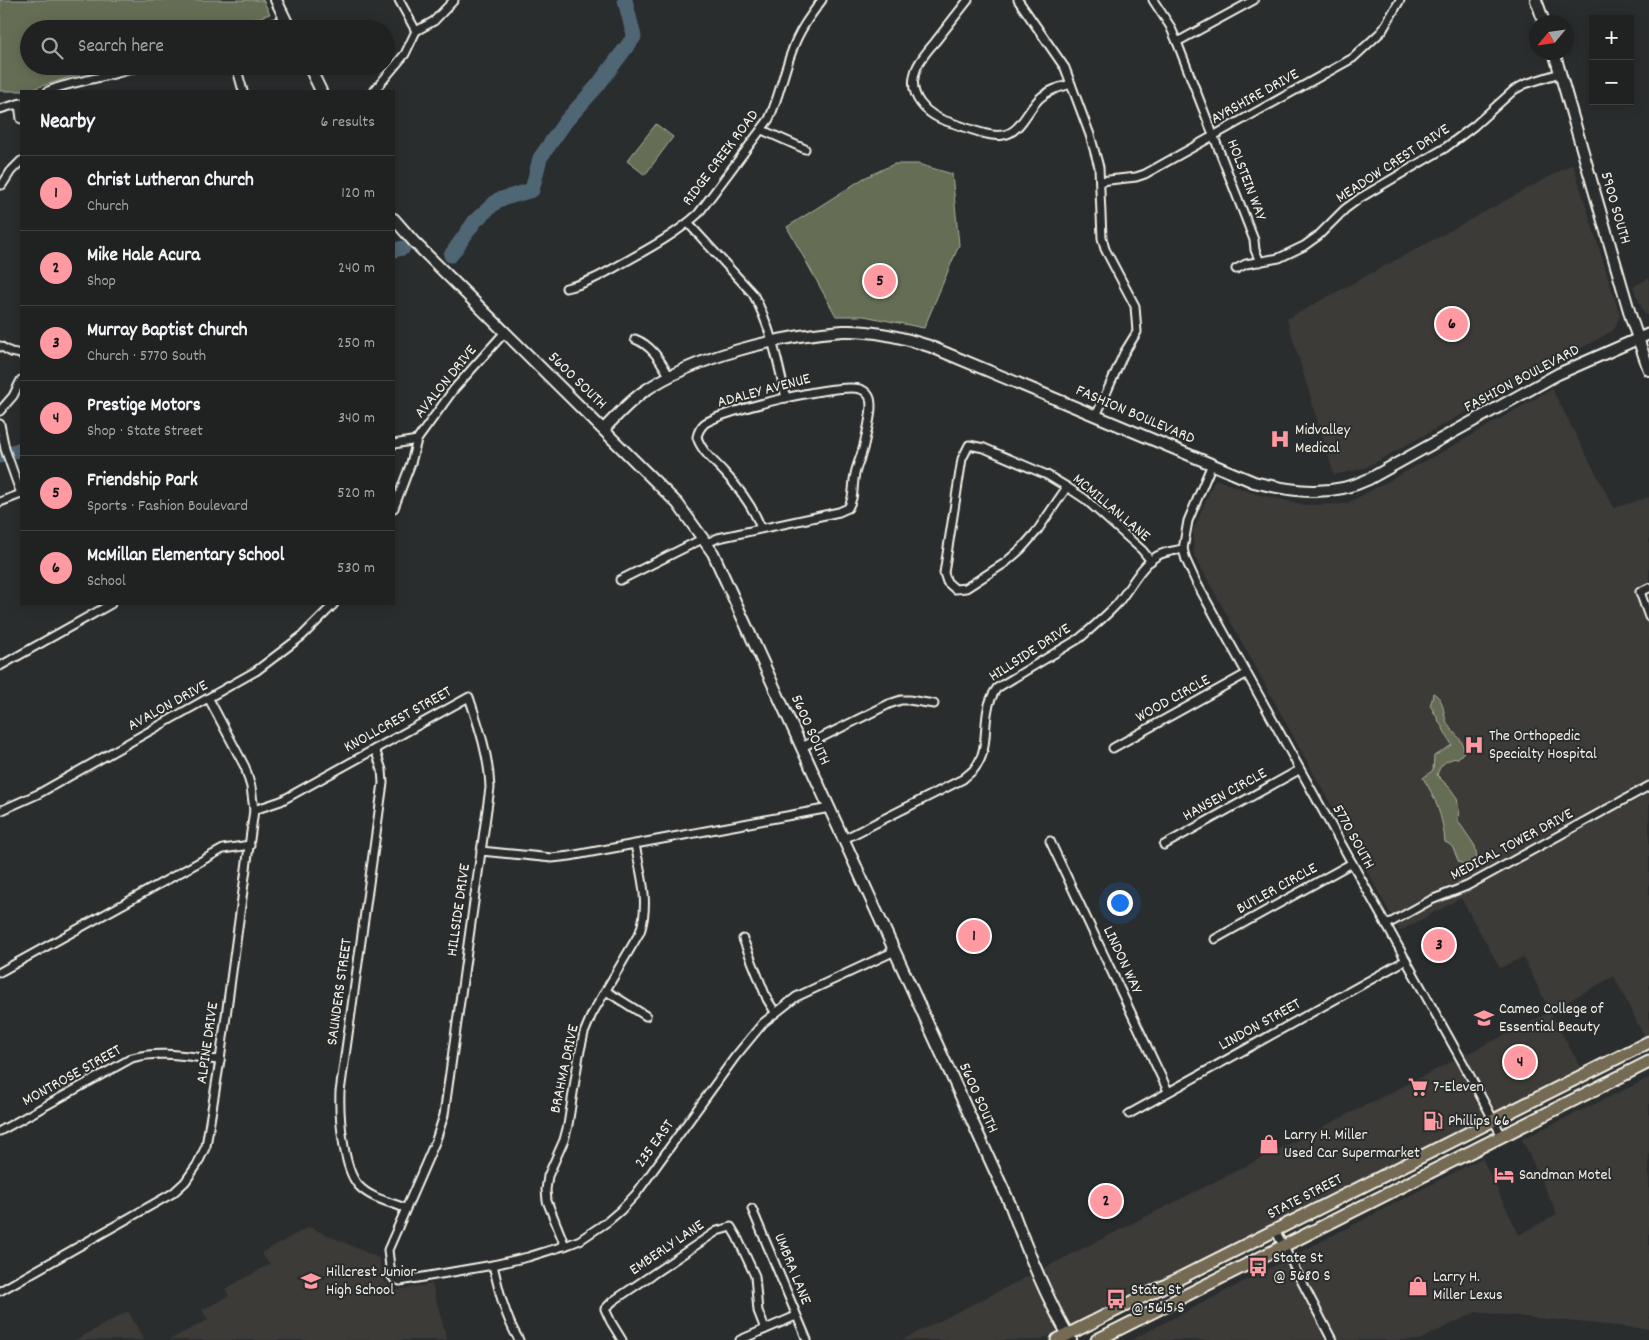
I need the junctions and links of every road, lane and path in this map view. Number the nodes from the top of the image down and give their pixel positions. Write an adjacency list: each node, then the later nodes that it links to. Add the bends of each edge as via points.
1 (276, 0): 12 (street)
2 (399, 0): 13 (street)
3 (454, 0): 13 (street, via 434,20)
4 (822, 0): 29 (street, RIDGE CREEK ROAD, via 804,25 774,108)
5 (968, 0): 22 (street, via 917,67 914,84 925,110 934,117 1002,136 1016,129 1039,99)
6 (1018, 0): 22 (street, via 1057,54)
7 (1153, 0): 14 (street, HOLSTEIN WAY)
8 (1254, 0): 14 (street)
9 (1400, 0): 30 (street, AYRSHIRE DRIVE, via 1382,31 1353,58)
10 (1536, 0): 11 (street)
11 (1541, 15)
12 (286, 20)
13 (416, 30): 16 (street, via 405,54)
14 (1177, 42): 30 (street, HOLSTEIN WAY)
15 (1556, 60): 17 (street, 5900 SOUTH)
16 (395, 66)
17 (1560, 73): 37 (street, MEADOW CREST DRIVE, via 1514,90 1445,148 1360,198 1309,243 1280,258); 43 (street, 5900 SOUTH)
18 (109, 75): 23 (street)
19 (238, 75): 24 (street)
20 (313, 75): 25 (street)
21 (387, 75): 26 (street)
22 (1071, 84): 33 (street, via 1097,155)
23 (51, 90)
24 (242, 90)
25 (321, 90)
26 (375, 90)
27 (20, 104): 28 (street)
28 (0, 109)
29 (762, 130): 31 (street); 36 (street, RIDGE CREEK ROAD)
30 (1214, 135): 33 (street, AYRSHIRE DRIVE, via 1145,174); 37 (street, HOLSTEIN WAY)
31 (805, 149)
32 (20, 162): 34 (street)
33 (1100, 181): 52 (street, via 1102,238 1135,306 1137,332)
34 (2, 185)
35 (395, 220): 40 (street, 5600 SOUTH)
36 (688, 223): 39 (street, RIDGE CREEK ROAD, via 585,284); 44 (street, via 753,294)
37 (1260, 262): 38 (street, MEADOW CREST DRIVE)
38 (1236, 269)
39 (566, 288)
40 (505, 332): 54 (street, 5600 SOUTH); 55 (street, AVALON DRIVE, via 454,389)
41 (1649, 334): 43 (street, FASHION BOULEVARD)
42 (635, 339): 48 (street, via 652,349)
43 (1638, 339): 47 (street, 5900 SOUTH); 57 (street, FASHION BOULEVARD, via 1558,374 1358,484 1335,490 1289,490 1254,482)
44 (772, 342): 48 (street, FASHION BOULEVARD, via 706,361); 50 (street); 52 (street, FASHION BOULEVARD, via 843,331 908,339)
45 (0, 346): 46 (street)
46 (20, 354)
47 (1649, 370)
48 (670, 377): 54 (street, FASHION BOULEVARD, via 633,400)
49 (20, 382): 51 (street)
50 (786, 398): 63 (street, ADALEY AVENUE, via 712,420 699,430 697,437 702,448 741,493); 63 (street, ADALEY AVENUE, via 817,390 860,389 871,399 871,409 848,508)
51 (0, 411)
52 (1096, 416): 57 (street, FASHION BOULEVARD)
53 (0, 424): 59 (street)
54 (604, 429): 64 (street, 5600 SOUTH, via 678,504)
55 (417, 440): 56 (street); 62 (street, AVALON DRIVE)
56 (395, 444)
57 (1212, 464): 65 (street, via 1188,521)
58 (1067, 487): 58 (street, MCMILLAN LANE, via 1047,474 969,445 962,459 944,573 946,582 955,589 966,588 1006,563 1037,531); 66 (street, MCMILLAN LANE)
59 (20, 491)
60 (20, 494): 61 (street)
61 (0, 502)
62 (395, 505)
63 (761, 528): 64 (street)
64 (706, 540): 67 (street); 76 (street, 5600 SOUTH)
65 (1183, 549): 66 (street); 73 (street, 5770 SOUTH, via 1193,575)
66 (1151, 560): 84 (street, HILLSIDE DRIVE, via 1118,603 1080,638 997,688 988,704 984,748 974,770 963,779)
67 (620, 580)
68 (1649, 588): 71 (street, via 1640,592)
69 (109, 605): 72 (street)
70 (333, 605): 74 (street, AVALON DRIVE, via 279,655)
71 (1649, 617)
72 (0, 666)
73 (1246, 674): 77 (street, WOOD CIRCLE); 79 (street, 5770 SOUTH)
74 (209, 699): 82 (street, ALPINE DRIVE, via 245,767); 83 (street, AVALON DRIVE, via 38,794)
75 (934, 704): 76 (street, via 901,700)
76 (802, 747): 81 (street, 5600 SOUTH)
77 (1113, 748)
78 (375, 749): 82 (street, KNOLLCREST STREET, via 281,801); 89 (street, KNOLLCREST STREET, via 469,697 489,770 490,788); 108 (street, SAUNDERS STREET, via 383,783 340,1092 340,1120 354,1180 368,1193)
79 (1299, 770): 88 (street, HANSEN CIRCLE); 90 (street, 5770 SOUTH)
80 (1649, 786): 91 (street, MEDICAL TOWER DRIVE, via 1474,882 1431,900)
81 (830, 808): 84 (street, 5600 SOUTH); 87 (street, HILLSIDE DRIVE)
82 (254, 810): 86 (street, ALPINE DRIVE)
83 (0, 811)
84 (844, 839): 94 (street, 5600 SOUTH)
85 (1050, 841): 103 (street, LINDON WAY)
86 (250, 844): 96 (street, via 223,849); 101 (street, ALPINE DRIVE)
87 (636, 844): 89 (street, HILLSIDE DRIVE, via 552,858); 97 (street, BRAHMA DRIVE, via 646,906 644,921)
88 (1164, 845)
89 (481, 851): 108 (street, HILLSIDE DRIVE, via 444,1115)
90 (1352, 863): 91 (street, 5770 SOUTH); 93 (street, BUTLER CIRCLE)
91 (1386, 925): 95 (street, 5770 SOUTH)
92 (743, 939): 98 (street)
93 (1216, 939)
94 (895, 951): 98 (street, 235 EAST, via 812,989); 118 (street, 5600 SOUTH, via 1025,1245)
95 (1406, 960): 103 (street, LINDON STREET); 105 (street, 5770 SOUTH)
96 (0, 972)
97 (606, 990): 99 (street); 111 (street, BRAHMA DRIVE, via 584,1033 568,1125 548,1176 547,1202)
98 (775, 1012): 111 (street, 235 EAST, via 749,1038 652,1174 622,1210 590,1234)
99 (646, 1016)
100 (1649, 1042): 105 (main road, STATE STREET)
101 (220, 1060): 106 (street, MONTROSE STREET, via 144,1054); 115 (street, ALPINE DRIVE, via 206,1146 185,1182 156,1204)
102 (1649, 1062): 107 (main road, STATE STREET)
103 (1168, 1092): 104 (street, LINDON STREET)
104 (1129, 1114)
105 (1493, 1120): 107 (street, 5770 SOUTH); 110 (main road, STATE STREET)
106 (0, 1131)
107 (1502, 1136): 112 (main road, STATE STREET)
108 (405, 1208): 114 (street, HILLSIDE DRIVE, via 388,1250 391,1275)
109 (752, 1209): 116 (street, UMBRA LANE)
110 (1275, 1230): 112 (street); 118 (main road, STATE STREET)
111 (565, 1246): 113 (street, 235 EAST)
112 (1284, 1246): 124 (main road, STATE STREET); 125 (street)
113 (492, 1265): 114 (street, 235 EAST); 119 (street, via 508,1319)
114 (397, 1280)
115 (0, 1291)
116 (796, 1316): 117 (street); 122 (street, UMBRA LANE)
117 (765, 1329): 120 (street, EMBERLY LANE, via 758,1311 755,1276 731,1226 717,1231 605,1309); 121 (street)
118 (1070, 1337): 123 (main road, STATE STREET)
119 (519, 1340)
120 (622, 1340)
121 (740, 1340)
122 (807, 1340)
123 (1057, 1340)
124 (1097, 1340)
125 (1332, 1340)

